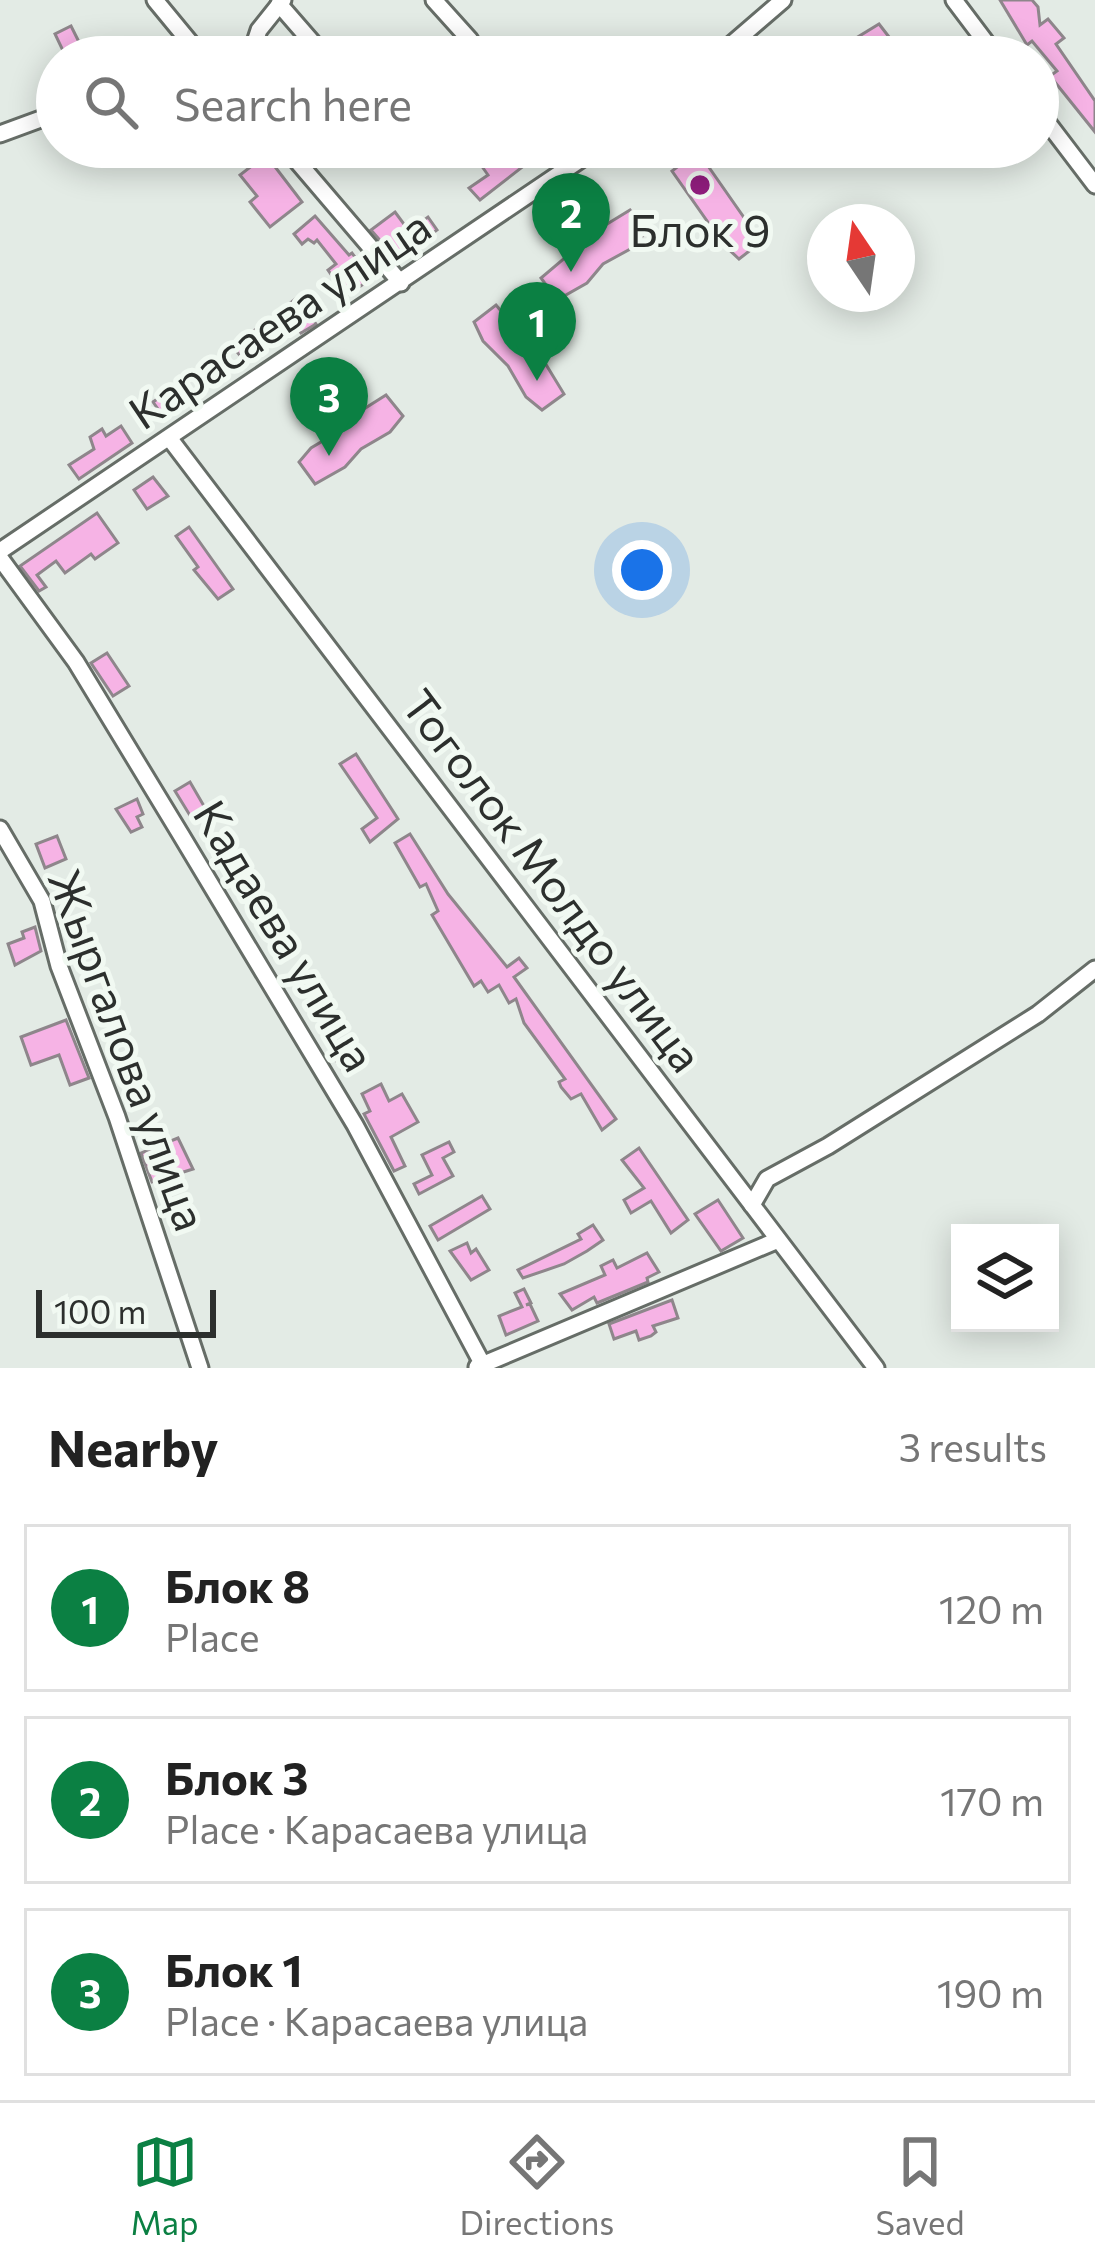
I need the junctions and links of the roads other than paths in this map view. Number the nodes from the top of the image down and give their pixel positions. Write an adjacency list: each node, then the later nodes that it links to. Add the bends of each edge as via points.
1 (155, 0): 6 (street)
2 (434, 0): 9 (street)
3 (783, 0): 10 (street)
4 (954, 0): 11 (street)
5 (281, 2): 7 (street); 8 (street)
6 (183, 36)
7 (258, 36)
8 (308, 36)
9 (466, 36)
10 (741, 36)
11 (981, 36)
12 (36, 121): 13 (street)
13 (0, 134)
14 (1059, 138): 17 (street)
15 (303, 168): 18 (street)
16 (568, 168): 18 (street, Карасаева улица)
17 (1095, 185)
18 (401, 283): 19 (street, Карасаева улица)
19 (170, 439): 20 (street, Карасаева улица); 23 (street, Тоголок Молдо улица)
20 (0, 555): 25 (street, Кадаева улица, via 76,662 355,1125)
21 (0, 829): 26 (street, Жыргалова улица, via 42,901)
22 (1095, 968): 23 (street, via 1038,1014 767,1179)
23 (752, 1205): 24 (street, Тоголок Молдо улица)
24 (778, 1240): 25 (street); 27 (street, Тоголок Молдо улица)
25 (479, 1366)
26 (200, 1368)
27 (876, 1368)

